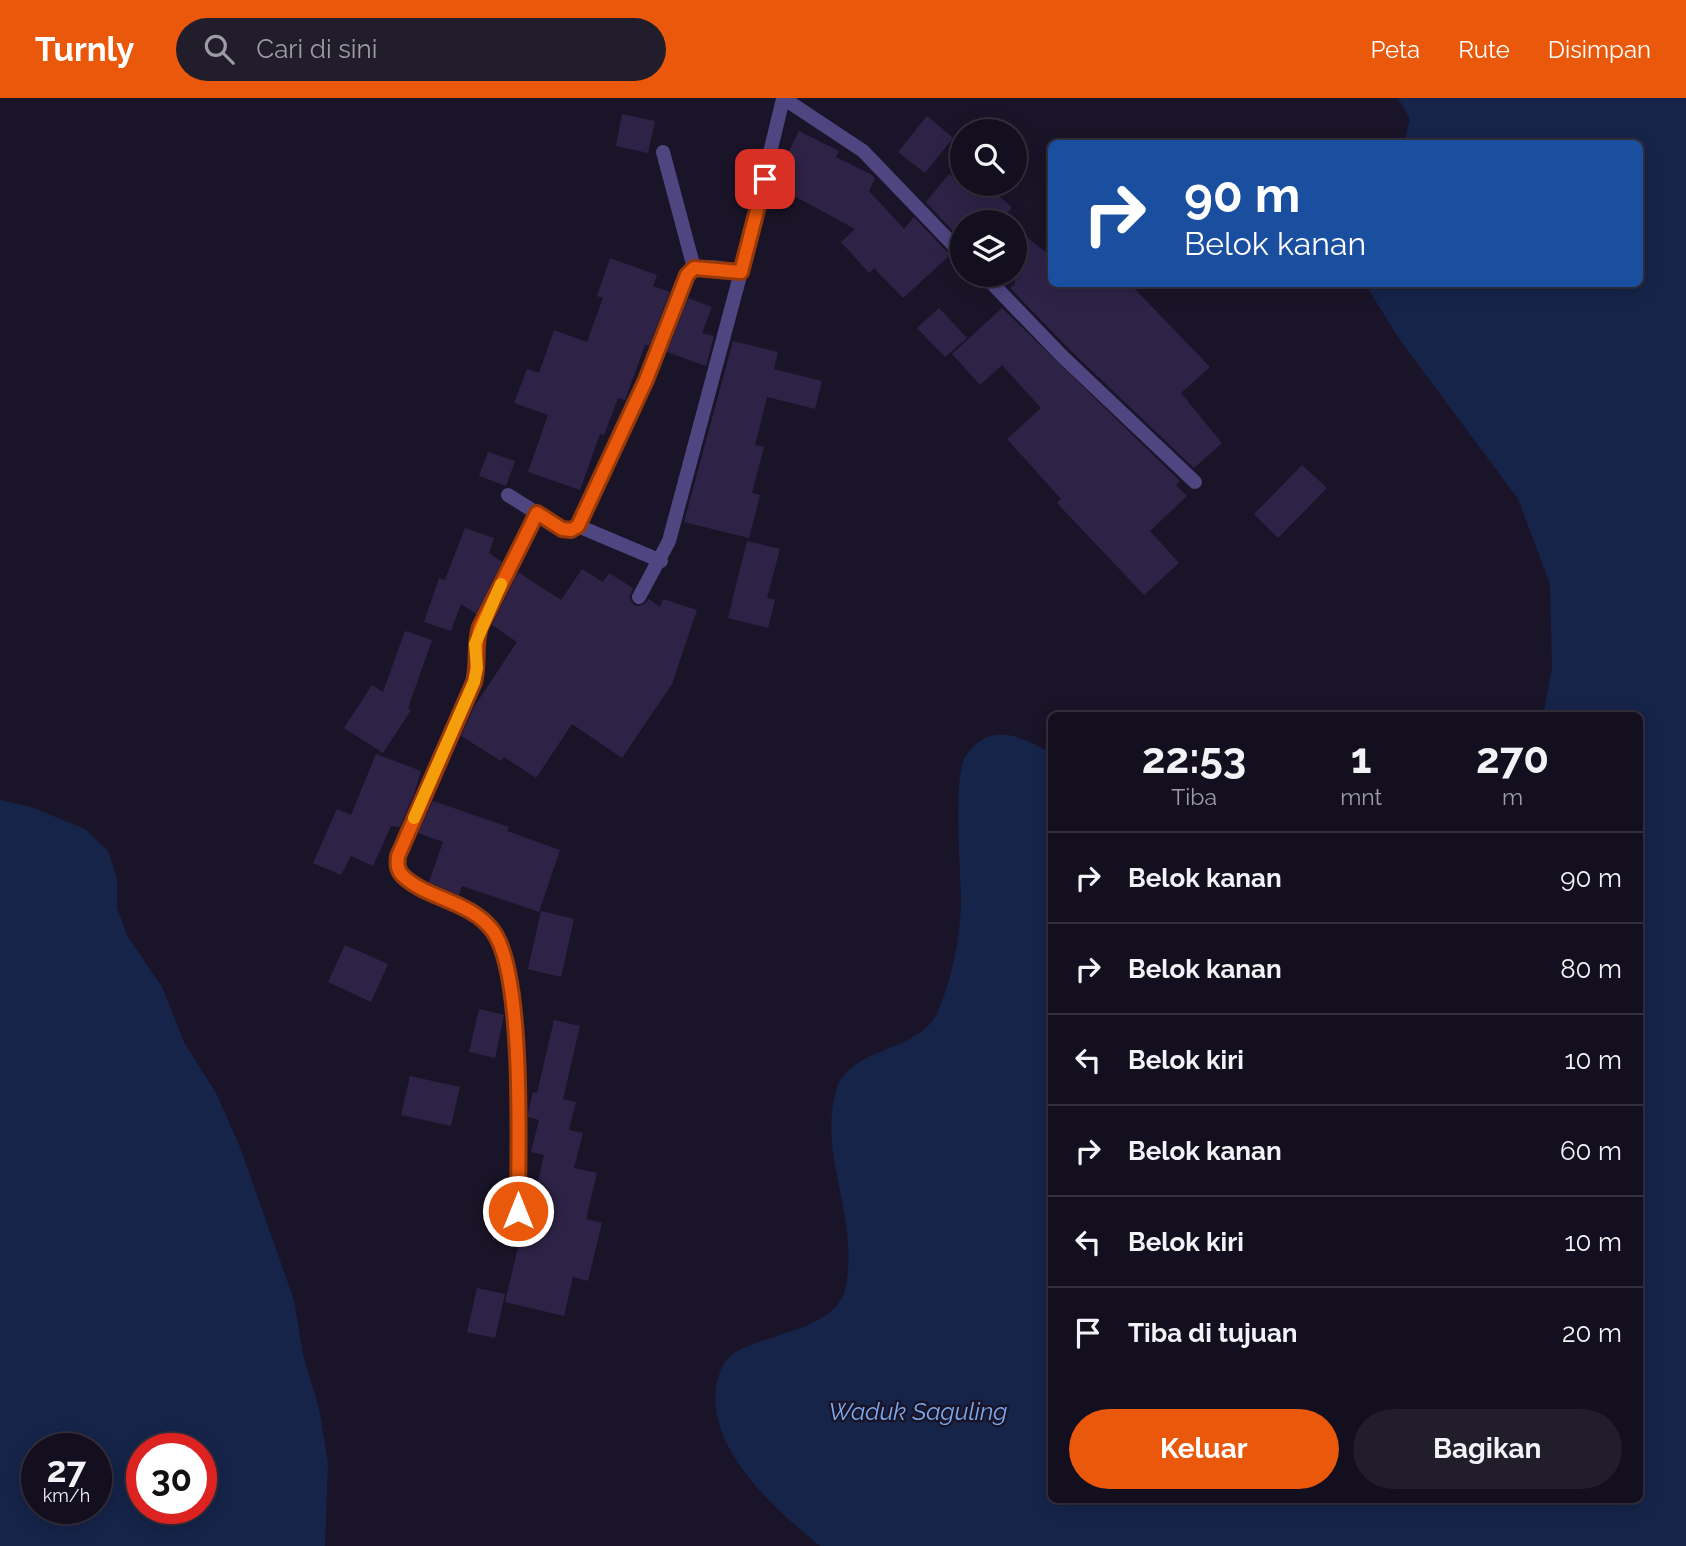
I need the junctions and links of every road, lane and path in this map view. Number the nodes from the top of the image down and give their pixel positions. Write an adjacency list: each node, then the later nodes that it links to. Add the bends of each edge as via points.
1 (783, 99): 3 (street, via 863,151); 5 (street)
2 (663, 152): 4 (street)
3 (950, 242)
4 (694, 268): 5 (street); 10 (street, via 687,275 646,380)
5 (741, 272): 11 (street)
6 (996, 287): 7 (street)
7 (1195, 482)
8 (508, 495): 9 (street)
9 (537, 513): 10 (street, via 562,529); 13 (street, via 480,627 474,682 398,856 397,868 404,877 463,906 493,931 509,964 517,1075)
10 (578, 526): 11 (street)
11 (661, 561): 12 (street)
12 (639, 597)
13 (518, 1211)

